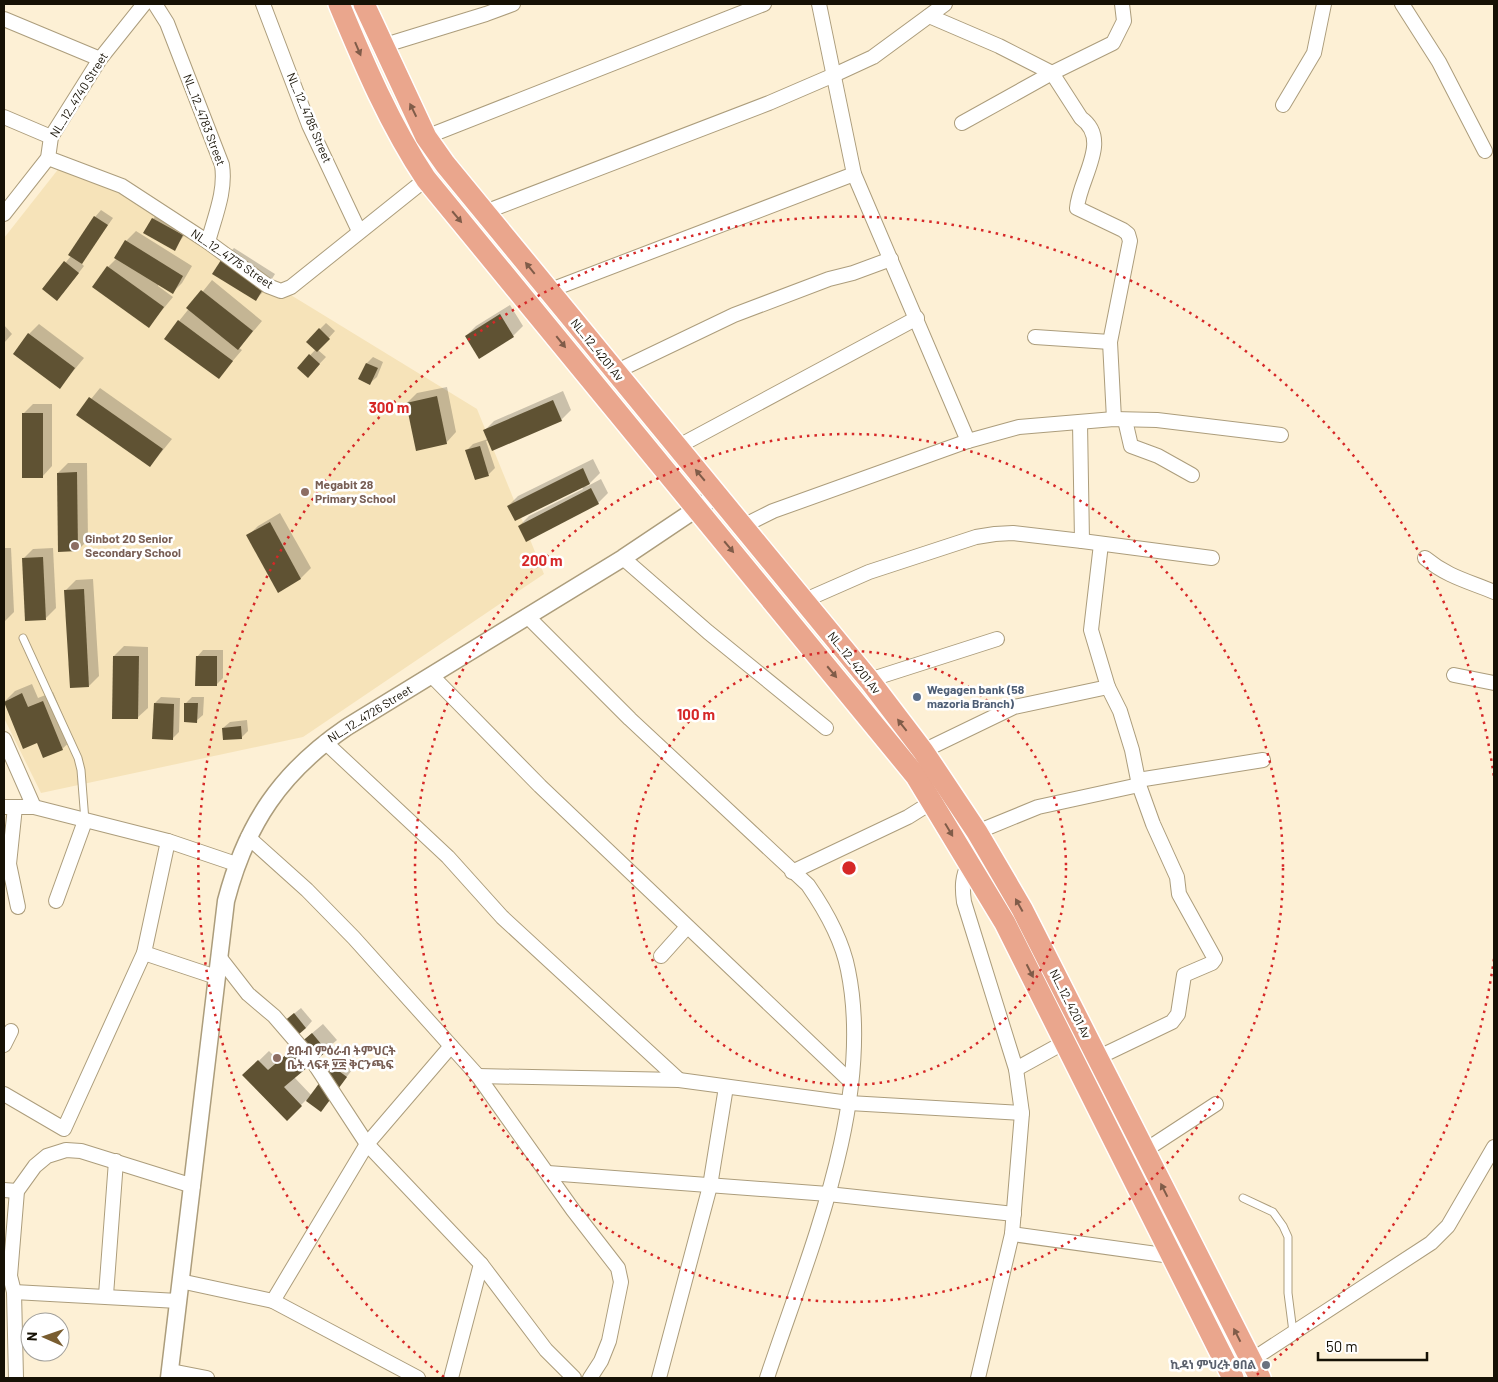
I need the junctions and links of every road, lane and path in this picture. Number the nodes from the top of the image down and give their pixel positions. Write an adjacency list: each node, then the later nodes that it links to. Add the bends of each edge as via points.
1 (127, 4): 15 (street)
2 (144, 4): 15 (street, NL_12_4740 Street)
3 (155, 4): 33 (street, NL_12_4783 Street, via 167,23 222,164 222,192)
4 (263, 4): 32 (street, NL_12_4785 Street, via 309,125)
5 (339, 4): 29 (main road, NL_12_4201 Av, one-way to 29, via 406,148)
6 (364, 4): 17 (main road, NL_12_4201 Av)
7 (513, 4): 17 (street)
8 (764, 4): 25 (street)
9 (818, 4): 20 (street)
10 (945, 4): 14 (street)
11 (1122, 4): 19 (street, via 1124,21 1113,44)
12 (1324, 4): 21 (street, via 1308,68)
13 (1402, 4): 26 (street, via 1439,62)
14 (929, 16): 19 (street); 20 (street, via 873,57)
15 (132, 17): 18 (street, NL_12_4740 Street)
16 (4, 20): 18 (street)
17 (382, 46): 25 (main road, NL_12_4201 Av, one-way to 17)
18 (100, 59): 24 (street, NL_12_4740 Street)
19 (1052, 73): 23 (street); 38 (street, via 1094,132 1094,152 1077,208 1123,230 1130,241)
20 (834, 75): 28 (street); 30 (street)
21 (1283, 105)
22 (4, 117): 24 (street)
23 (962, 124)
24 (51, 137): 27 (street, NL_12_4740 Street)
25 (426, 137): 30 (main road, NL_12_4201 Av)
26 (1485, 151)
27 (48, 158): 31 (street); 33 (street, NL_12_4775 Street, via 122,186)
28 (854, 174): 34 (street); 35 (street)
29 (426, 179): 32 (street, NL_12_4775 Street); 47 (main road, NL_12_4201 Av, one-way to 47)
30 (485, 212): 35 (main road, NL_12_4201 Av, one-way to 30)
31 (4, 214)
32 (360, 231): 33 (street, NL_12_4775 Street, via 291,287 281,291 268,286)
33 (208, 242)
34 (892, 259): 36 (street); 39 (street, via 734,315)
35 (548, 291): 39 (main road, NL_12_4201 Av)
36 (917, 318): 43 (street); 44 (street)
37 (1035, 337): 38 (street)
38 (1110, 342): 40 (street)
39 (615, 372): 44 (main road, NL_12_4201 Av)
40 (1119, 420): 41 (street); 42 (street, via 1157,420); 45 (street, via 1131,446)
41 (1080, 423): 43 (street, via 1019,427); 49 (street)
42 (1281, 435)
43 (968, 441): 48 (street, via 773,511)
44 (677, 447): 46 (main road, NL_12_4201 Av, one-way to 44)
45 (1192, 474)
46 (717, 495): 47 (street, NL_12_4726 Street); 48 (main road, NL_12_4201 Av)
47 (698, 509): 51 (street, NL_12_4726 Street); 70 (main road, NL_12_4201 Av, one-way to 70, via 876,725)
48 (741, 527): 55 (main road, NL_12_4201 Av)
49 (1082, 541): 50 (street); 55 (street, via 1013,534 976,537 869,572)
50 (1101, 544): 52 (street); 63 (street, via 1091,630)
51 (623, 558): 56 (street, NL_12_4726 Street); 64 (street)
52 (1212, 558)
53 (1425, 558): 54 (street, via 1454,578)
54 (1494, 592)
55 (803, 601): 61 (main road, NL_12_4201 Av)
56 (527, 616): 60 (street, NL_12_4726 Street); 79 (street, via 630,719)
57 (23, 638): 73 (lane, via 78,758)
58 (997, 639): 61 (street)
59 (1454, 675): 62 (street)
60 (432, 676): 66 (street, NL_12_4726 Street); 82 (street, via 540,786)
61 (869, 680): 67 (main road, NL_12_4201 Av, one-way to 61)
62 (1494, 683)
63 (1108, 688): 67 (street, via 1014,707); 69 (street, via 1126,729)
64 (826, 728)
65 (4, 739): 72 (street)
66 (325, 742): 75 (street, NL_12_4726 Street, via 293,770); 94 (street, via 448,857 502,917)
67 (923, 752): 74 (main road, NL_12_4201 Av)
68 (1263, 760): 69 (street)
69 (1138, 782): 74 (street, via 1038,807); 91 (street, via 1152,824 1177,877 1179,894 1215,959 1184,975 1178,1014 1172,1022)
70 (932, 802): 77 (main road, NL_12_4201 Av, one-way to 77); 79 (street, via 908,817)
71 (9, 807): 72 (street); 81 (street, via 9,864)
72 (34, 807): 73 (street)
73 (85, 821): 76 (street); 80 (street)
74 (977, 832): 91 (main road, NL_12_4201 Av, one-way to 74, via 1022,909)
75 (248, 837): 78 (street, NL_12_4726 Street); 90 (street, via 354,938)
76 (168, 841): 78 (street); 83 (street)
77 (969, 863): 88 (main road, NL_12_4201 Av, one-way to 88, via 1006,922); 92 (street, via 962,886 964,902)
78 (236, 864): 85 (street, NL_12_4726 Street, via 226,901)
79 (792, 872): 95 (street, via 808,885 822,905 836,932 848,968 856,1039)
80 (56, 901)
81 (18, 907)
82 (687, 927): 84 (street); 95 (street)
83 (144, 953): 86 (street); 101 (street)
84 (661, 956)
85 (220, 958): 86 (street, NL_12_4726 Street); 102 (street, via 248,994 274,1016 312,1060)
86 (216, 977): 108 (street, NL_12_4726 Street)
87 (11, 1031): 89 (street)
88 (1065, 1042): 92 (street); 115 (main road, NL_12_4201 Av)
89 (4, 1045)
90 (451, 1046): 93 (street); 102 (street)
91 (1097, 1058): 105 (main road, NL_12_4201 Av)
92 (1016, 1069): 100 (street)
93 (478, 1076): 94 (street); 107 (street)
94 (679, 1080): 96 (street)
95 (850, 1081): 98 (street)
96 (726, 1087): 98 (street); 109 (street)
97 (4, 1094): 101 (street)
98 (849, 1103): 100 (street); 111 (street)
99 (1216, 1104): 105 (street)
100 (1022, 1113): 113 (street)
101 (64, 1129): 104 (street)
102 (368, 1144): 116 (street); 122 (street)
103 (1494, 1147): 123 (street, via 1448,1226 1431,1243)
104 (66, 1150): 106 (street); 110 (street, via 47,1156)
105 (1144, 1151): 124 (main road, NL_12_4201 Av, one-way to 105)
106 (116, 1161): 108 (street); 120 (street)
107 (548, 1173): 109 (street); 132 (street, via 621,1275 609,1341)
108 (193, 1186): 118 (street, NL_12_4726 Street)
109 (710, 1186): 111 (street); 133 (street)
110 (10, 1190): 117 (street)
111 (828, 1194): 113 (street); 134 (street)
112 (1244, 1198): 123 (lane, via 1273,1212 1286,1231)
113 (1014, 1214): 114 (street)
114 (1012, 1234): 115 (street); 135 (street)
115 (1171, 1256): 126 (main road, NL_12_4201 Av)
116 (481, 1264): 130 (street); 131 (street, via 546,1350)
117 (7, 1276): 119 (street)
118 (180, 1281): 121 (street, NL_12_4726 Street); 122 (street)
119 (14, 1292): 120 (street); 127 (street)
120 (106, 1296): 121 (street)
121 (178, 1301): 125 (street, NL_12_4726 Street)
122 (273, 1301): 129 (street)
123 (1293, 1332): 124 (street)
124 (1255, 1370)
125 (170, 1375): 128 (street)
126 (1228, 1376)
127 (16, 1378)
128 (207, 1378)
129 (418, 1378)
130 (451, 1378)
131 (574, 1378)
132 (590, 1378)
133 (659, 1378)
134 (767, 1378)
135 (978, 1378)

